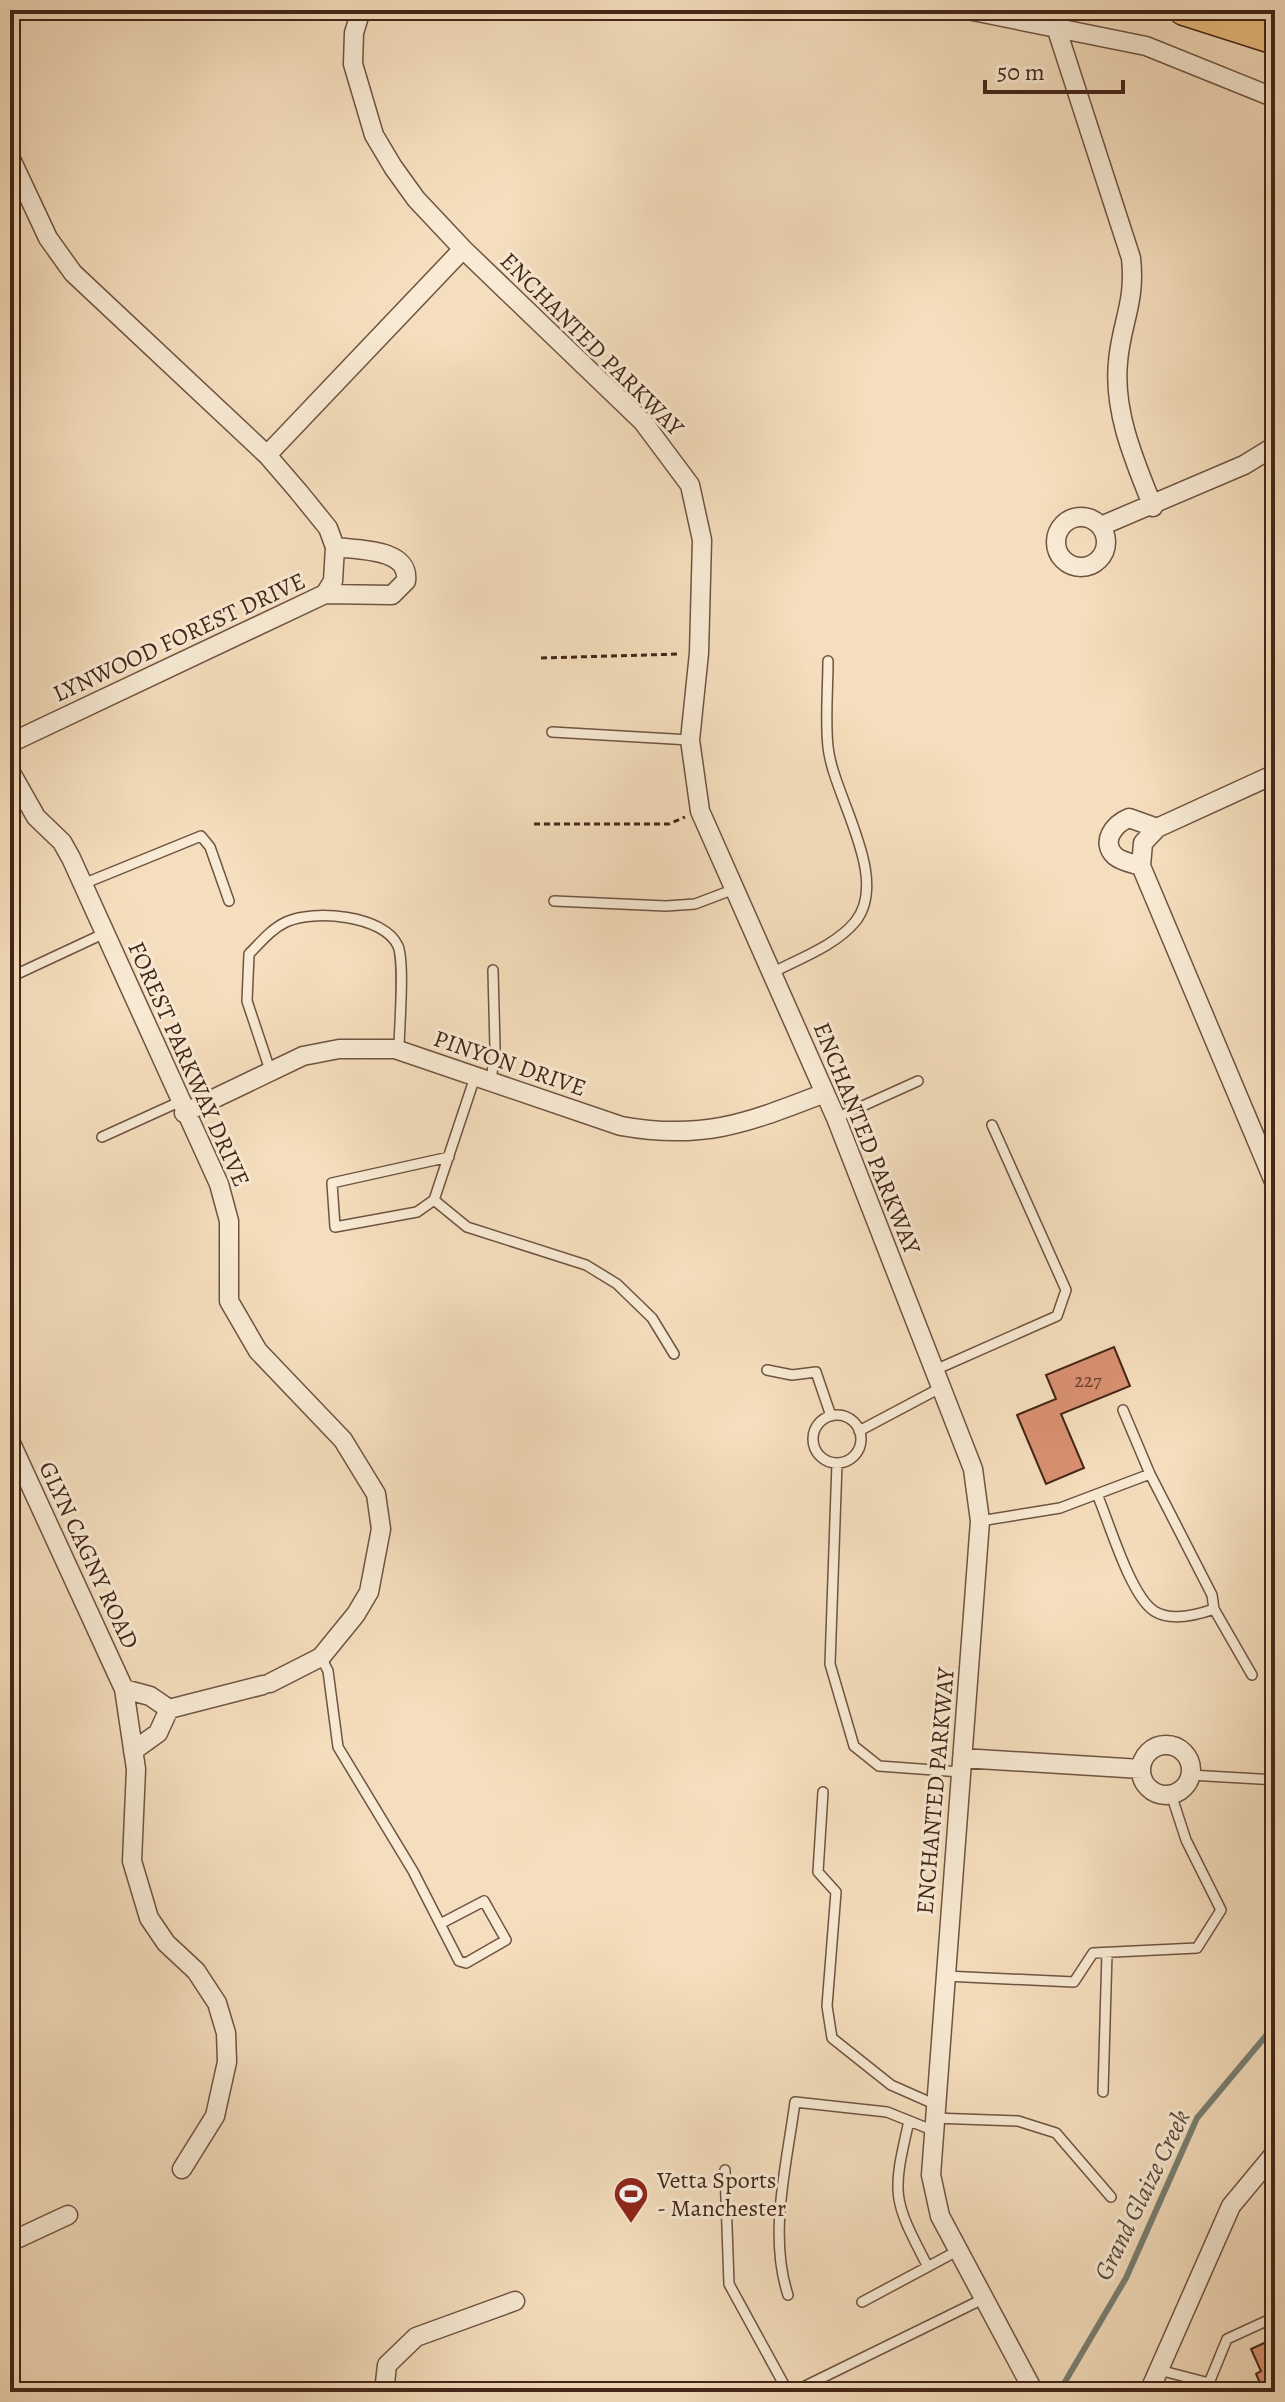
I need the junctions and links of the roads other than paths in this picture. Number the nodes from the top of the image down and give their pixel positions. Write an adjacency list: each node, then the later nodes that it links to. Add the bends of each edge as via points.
1 (361, 10): 8 (street, ENCHANTED PARKWAY, via 353,64 374,135 416,199)
2 (968, 10): 4 (street)
3 (1184, 10): 5 (highway)
4 (1056, 27): 6 (street, via 1146,46); 11 (street, via 1131,258 1134,283 1117,390 1134,459)
5 (1275, 39)
6 (1275, 98)
7 (10, 157): 10 (street, via 48,238 73,273)
8 (463, 249): 10 (street); 17 (street, ENCHANTED PARKWAY, via 643,422 690,485 702,540)
9 (1275, 446): 11 (street)
10 (267, 455): 13 (street, via 328,528)
11 (1153, 507): 12 (street)
12 (1101, 526)
13 (335, 547): 14 (street, LYNWOOD FOREST DRIVE, via 333,581); 14 (street, LYNWOOD FOREST DRIVE, via 397,559 406,569 406,581 392,595)
14 (325, 594): 18 (street, LYNWOOD FOREST DRIVE)
15 (828, 661): 29 (lane, via 828,749 866,873 868,897 855,922 834,940)
16 (552, 732): 17 (lane)
17 (690, 740): 24 (street, ENCHANTED PARKWAY, via 700,811)
18 (10, 743)
19 (10, 771): 23 (street, FOREST PARKWAY DRIVE, via 36,817 62,842)
20 (1275, 774): 21 (street)
21 (1157, 828): 22 (street, via 1143,843); 22 (street, via 1129,818 1113,828 1111,851 1118,859)
22 (1141, 866): 41 (street)
23 (83, 884): 25 (lane, via 201,836); 27 (street, FOREST PARKWAY DRIVE)
24 (732, 890): 26 (lane, via 695,904 666,906); 29 (street, ENCHANTED PARKWAY)
25 (229, 901)
26 (554, 901)
27 (105, 933): 30 (lane); 36 (street, FOREST PARKWAY DRIVE)
28 (493, 970): 33 (lane, via 495,1048)
29 (772, 973): 35 (street, ENCHANTED PARKWAY)
30 (15, 975)
31 (399, 1050): 32 (street, PINYON DRIVE, via 339,1049); 32 (lane, via 399,948 390,932 355,917 300,917 284,922 249,954 247,1001); 33 (street, PINYON DRIVE)
32 (270, 1070): 36 (street, PINYON DRIVE)
33 (483, 1079): 35 (street, PINYON DRIVE, via 651,1132 739,1126); 40 (lane)
34 (918, 1081): 37 (lane)
35 (825, 1093): 37 (street, ENCHANTED PARKWAY)
36 (182, 1107): 39 (lane); 55 (street, FOREST PARKWAY DRIVE, via 219,1184 229,1221 229,1301 258,1351 343,1440 376,1494 381,1529 369,1592)
37 (836, 1118): 45 (street, ENCHANTED PARKWAY)
38 (992, 1125): 45 (lane, via 1066,1290 1057,1316)
39 (102, 1137)
40 (449, 1157): 42 (lane); 42 (lane, via 332,1183 335,1227 417,1212)
41 (1275, 1184)
42 (434, 1200): 43 (lane, via 467,1227 586,1265 617,1284 652,1318)
43 (674, 1354)
44 (767, 1370): 47 (lane, via 816,1372)
45 (939, 1379): 48 (lane); 53 (street, ENCHANTED PARKWAY, via 973,1469)
46 (1123, 1410): 51 (lane)
47 (831, 1416): 48 (lane, via 846,1417); 50 (lane, via 818,1424 813,1445 821,1457)
48 (859, 1431): 50 (lane, via 855,1455)
49 (10, 1441): 57 (street, GLYN CAGNY ROAD)
50 (837, 1463): 60 (lane, via 830,1664 854,1746 879,1766)
51 (1150, 1474): 52 (lane); 54 (lane, via 1212,1595)
52 (1097, 1494): 53 (lane, via 1060,1508); 54 (lane, via 1142,1599 1156,1613 1192,1617)
53 (980, 1521): 60 (street, ENCHANTED PARKWAY)
54 (1214, 1609): 56 (lane)
55 (321, 1657): 58 (street, FOREST PARKWAY DRIVE, via 267,1684); 66 (lane, via 328,1671 338,1747)
56 (1252, 1675)
57 (124, 1689): 58 (street, via 150,1696); 59 (street, GLYN CAGNY ROAD)
58 (169, 1709): 59 (street, via 158,1733)
59 (133, 1751): 73 (street, GLYN CAGNY ROAD, via 132,1861 138,1887 149,1918 166,1943 196,1971 217,2003 226,2033 227,2062 215,2116)
60 (961, 1765): 61 (street); 68 (street, ENCHANTED PARKWAY)
61 (1141, 1769): 62 (street, via 1154,1748 1171,1746 1189,1759); 65 (street, via 1153,1791)
62 (1190, 1775): 63 (lane); 65 (street, via 1185,1786)
63 (1275, 1780)
64 (823, 1792): 70 (lane, via 818,1872 836,1892 827,2006 832,2038)
65 (1171, 1794): 67 (lane, via 1186,1840 1221,1910 1197,1948)
66 (440, 1924): 66 (lane, via 461,1963 506,1940 484,1901)
67 (1107, 1953): 68 (lane, via 1093,1953 1074,1982); 69 (lane)
68 (944, 1976): 70 (street, ENCHANTED PARKWAY)
69 (1103, 2092)
70 (933, 2117): 71 (lane); 75 (lane, via 1018,2121 1056,2133); 78 (street, ENCHANTED PARKWAY, via 935,2197)
71 (909, 2121): 79 (lane, via 896,2179 897,2205); 80 (lane, via 887,2112 795,2102 779,2266)
72 (1275, 2153): 85 (street, via 1231,2206)
73 (182, 2169)
74 (725, 2170): 88 (lane, via 729,2284)
75 (1111, 2197)
76 (68, 2215): 77 (street)
77 (10, 2242)
78 (959, 2250): 79 (lane); 81 (street, ENCHANTED PARKWAY)
79 (927, 2265): 83 (lane)
80 (788, 2295)
81 (985, 2298): 86 (street, ENCHANTED PARKWAY); 88 (lane)
82 (515, 2301): 87 (street, via 416,2337 387,2365)
83 (862, 2302)
84 (1275, 2317): 85 (lane, via 1227,2339 1209,2383)
85 (1159, 2370): 89 (street)
86 (1029, 2390)
87 (384, 2392)
88 (791, 2392)
89 (1149, 2392)

